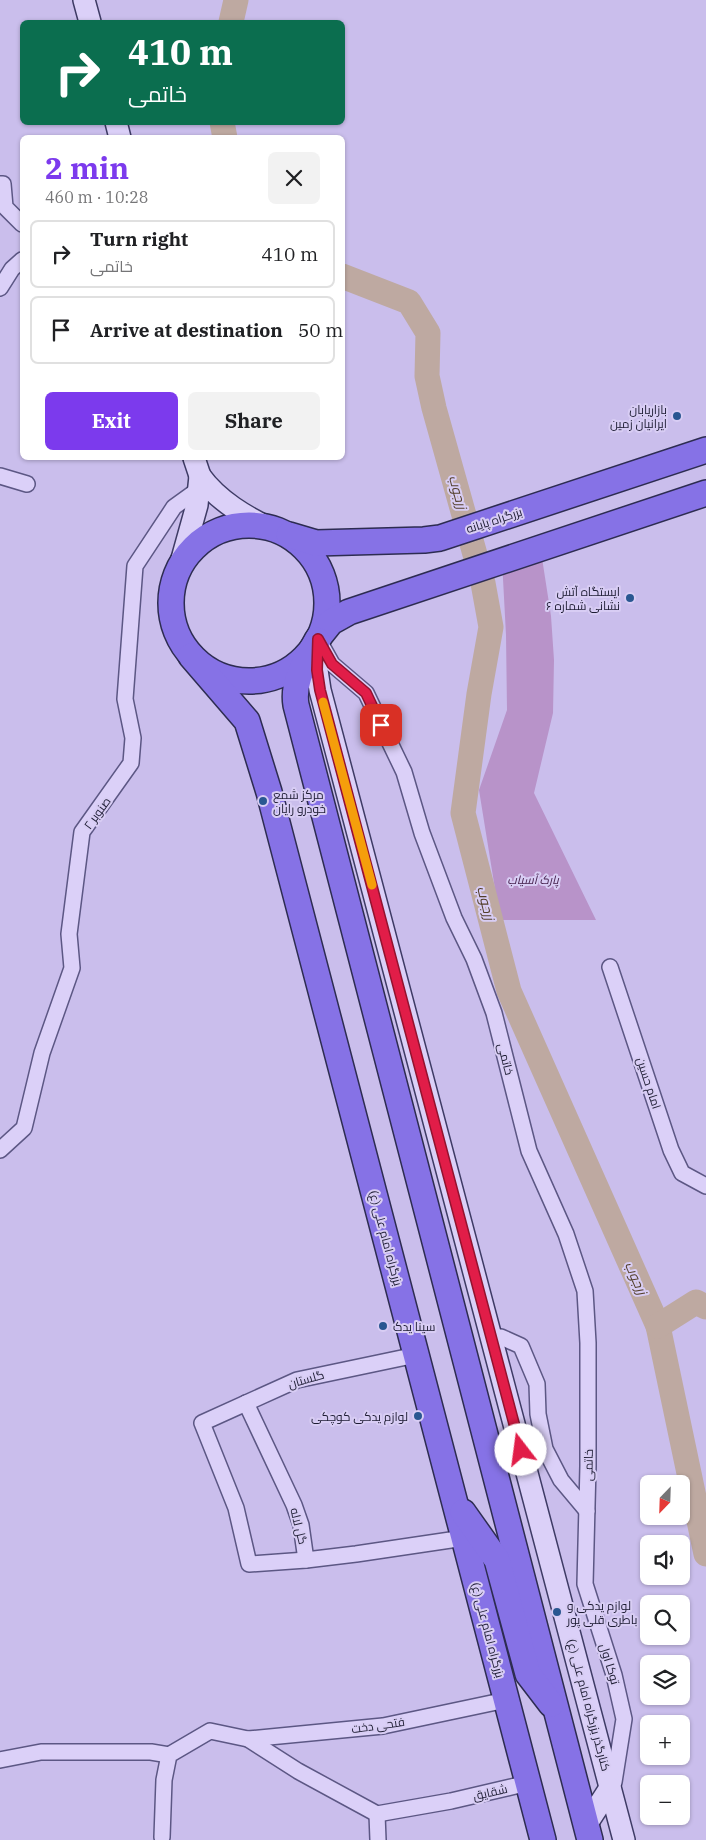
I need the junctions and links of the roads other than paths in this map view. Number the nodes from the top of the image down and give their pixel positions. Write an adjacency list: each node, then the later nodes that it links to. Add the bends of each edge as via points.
1 (84, 0): 2 (main road)
2 (89, 20)
3 (0, 184): 4 (street, via 3,184 5,207)
4 (20, 222)
5 (20, 262): 6 (street, via 12,268)
6 (0, 288)
7 (706, 450): 12 (highway, بزرگراه پایانه, via 443,538 316,543)
8 (197, 471): 12 (main road, via 207,485 230,505); 13 (main road, via 192,528); 17 (street, صنوبر ۲, via 135,566 125,699 134,738 132,763 82,832 69,934 72,968 42,1053 24,1128)
9 (0, 476): 10 (street)
10 (27, 484)
11 (706, 493): 14 (highway, via 341,615)
12 (274, 530): 13 (highway, via 248,526 219,532 197,545); 14 (highway, via 304,549 322,577 326,609)
13 (180, 566): 15 (highway, via 172,590 171,612 179,637)
14 (318, 639): 15 (highway, via 296,665 262,680 225,678 208,670); 19 (main road, کنارگذر بزرگراه امام علی (ع), via 320,690); 20 (highway, via 298,676 296,705); 24 (street, خاتمی, via 332,664 366,693 404,772 422,833 494,1013 530,1151 566,1234 585,1291 588,1343)
15 (191, 656): 21 (highway, بزرگراه امام علی (ع), via 245,717 252,732)
16 (610, 966): 18 (street, امام حسین, via 671,1150 682,1173)
17 (0, 1150)
18 (706, 1186)
19 (491, 1337): 20 (main road); 24 (street, via 521,1346 536,1384 545,1449 561,1480); 34 (main road, کنارگذر بزرگراه امام علی (ع))
20 (462, 1344): 27 (highway)
21 (416, 1355): 22 (street, گلستان, via 296,1380); 23 (highway, بزرگراه امام علی (ع))
22 (246, 1403): 26 (street, گل لاله, via 294,1505); 26 (street, گلستان, via 202,1423 236,1508 249,1564)
23 (454, 1500): 25 (highway, بزرگراه امام علی (ع)); 27 (highway, via 497,1560)
24 (587, 1511): 34 (street, توکا اول, via 585,1584 624,1719 614,1782)
25 (464, 1538): 26 (street, گل لاله); 28 (highway, بزرگراه امام علی (ع))
26 (306, 1560)
27 (520, 1607): 28 (highway); 36 (highway, via 557,1712)
28 (484, 1616): 29 (highway, بزرگراه امام علی (ع))
29 (506, 1700): 30 (street, فتحی دخت, via 383,1726); 33 (highway, بزرگراه امام علی (ع))
30 (248, 1739): 31 (street, via 210,1731); 35 (street, via 298,1771)
31 (169, 1755): 32 (street, via 151,1752 42,1752); 37 (street, via 164,1780)
32 (0, 1760)
33 (528, 1783): 35 (street, شقایق); 39 (highway, بزرگراه امام علی (ع))
34 (610, 1788): 36 (main road); 40 (main road, کنارگذر بزرگراه امام علی (ع))
35 (377, 1814): 38 (street)
36 (588, 1832)
37 (162, 1837)
38 (378, 1840)
39 (543, 1840)
40 (624, 1840)

